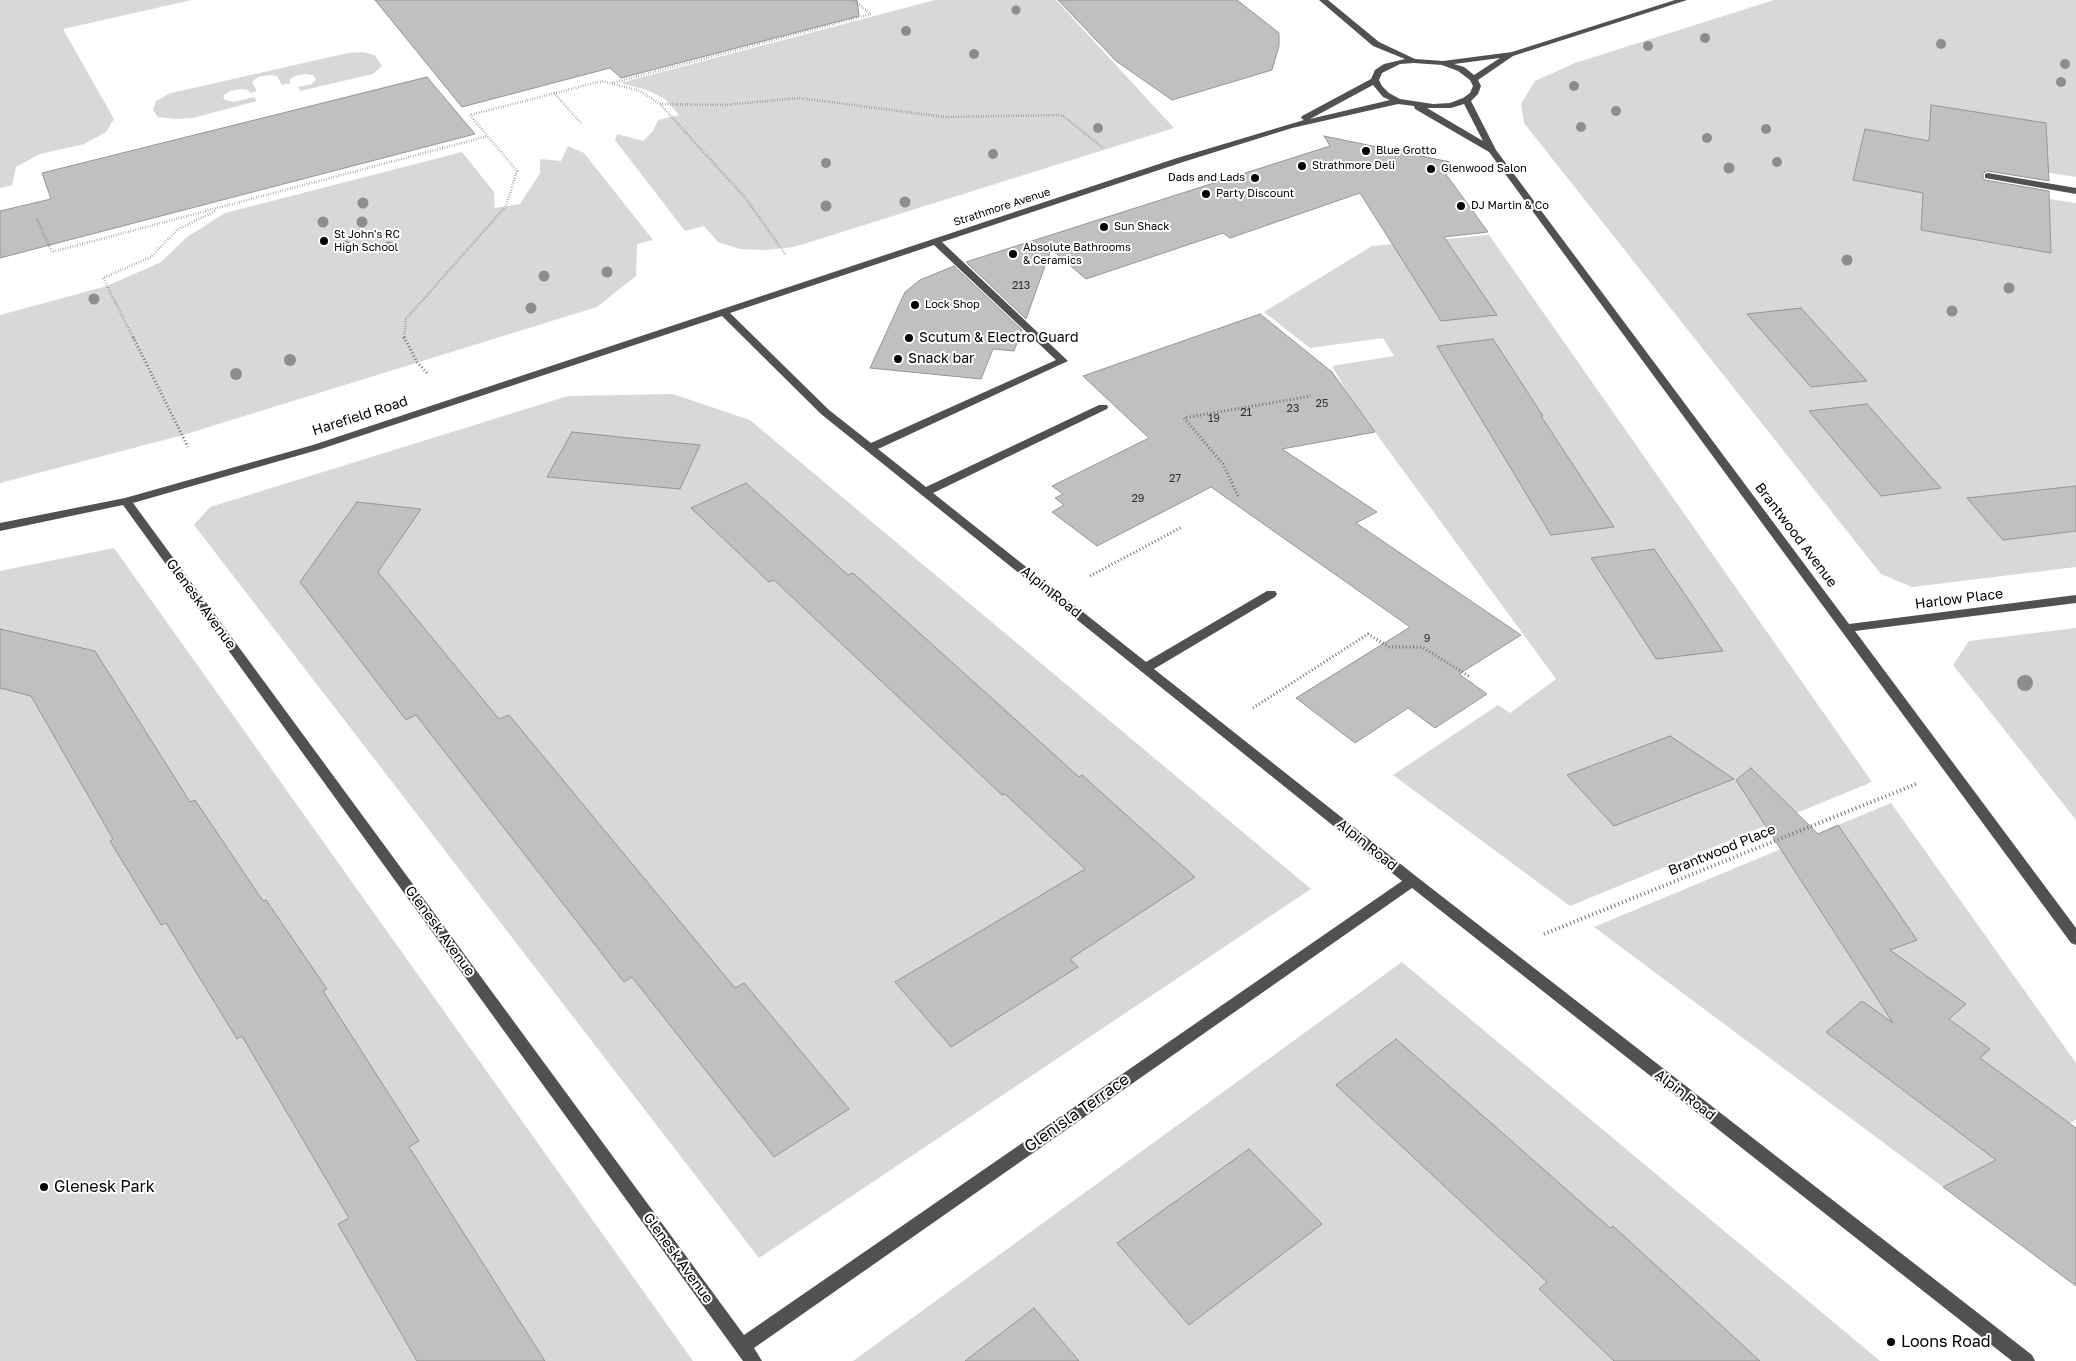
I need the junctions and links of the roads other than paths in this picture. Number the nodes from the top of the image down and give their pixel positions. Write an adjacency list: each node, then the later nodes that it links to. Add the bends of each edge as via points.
1 (1323, 0): 3 (street)
2 (1683, 0): 4 (street)
3 (1376, 44): 5 (street); 7 (street)
4 (1513, 54): 6 (street); 8 (street)
5 (1414, 60): 6 (street); 7 (street)
6 (1443, 63): 8 (street, via 1461,69)
7 (1387, 66): 9 (street, Strathmore Avenue, via 1378,72)
8 (1474, 79): 10 (street, via 1477,86 1474,94)
9 (1375, 80): 11 (street, Strathmore Avenue, via 1378,88); 13 (street, Strathmore Avenue)
10 (1466, 100): 12 (street, Strathmore Avenue, via 1434,107); 14 (street, Brantwood Avenue)
11 (1398, 101): 12 (street, Strathmore Avenue); 13 (street, Strathmore Avenue)
12 (1414, 105): 14 (street, Brantwood Avenue)
13 (1290, 126): 17 (street, Strathmore Avenue)
14 (1492, 150): 26 (street, Brantwood Avenue)
15 (1988, 176): 16 (street)
16 (2076, 191)
17 (936, 241): 18 (street, Strathmore Avenue); 20 (street, via 1063,361)
18 (723, 311): 20 (street, Alpin Road, via 825,412); 22 (street, Harefield Road, via 317,447)
19 (1103, 407): 21 (street)
20 (870, 448): 21 (street, Alpin Road)
21 (926, 492): 27 (street, Alpin Road)
22 (126, 501): 23 (street, Harefield Road); 30 (street, Glenesk Avenue)
23 (0, 527)
24 (1271, 594): 27 (street)
25 (2076, 599): 26 (street, Harlow Place)
26 (1846, 628): 29 (street, Brantwood Avenue)
27 (1146, 668): 28 (street, Alpin Road)
28 (1412, 881): 30 (street, Glenisla Terrace); 32 (street, Alpin Road)
29 (2076, 939)
30 (742, 1346): 31 (street, Glenesk Avenue)
31 (753, 1361)
32 (2026, 1361)

